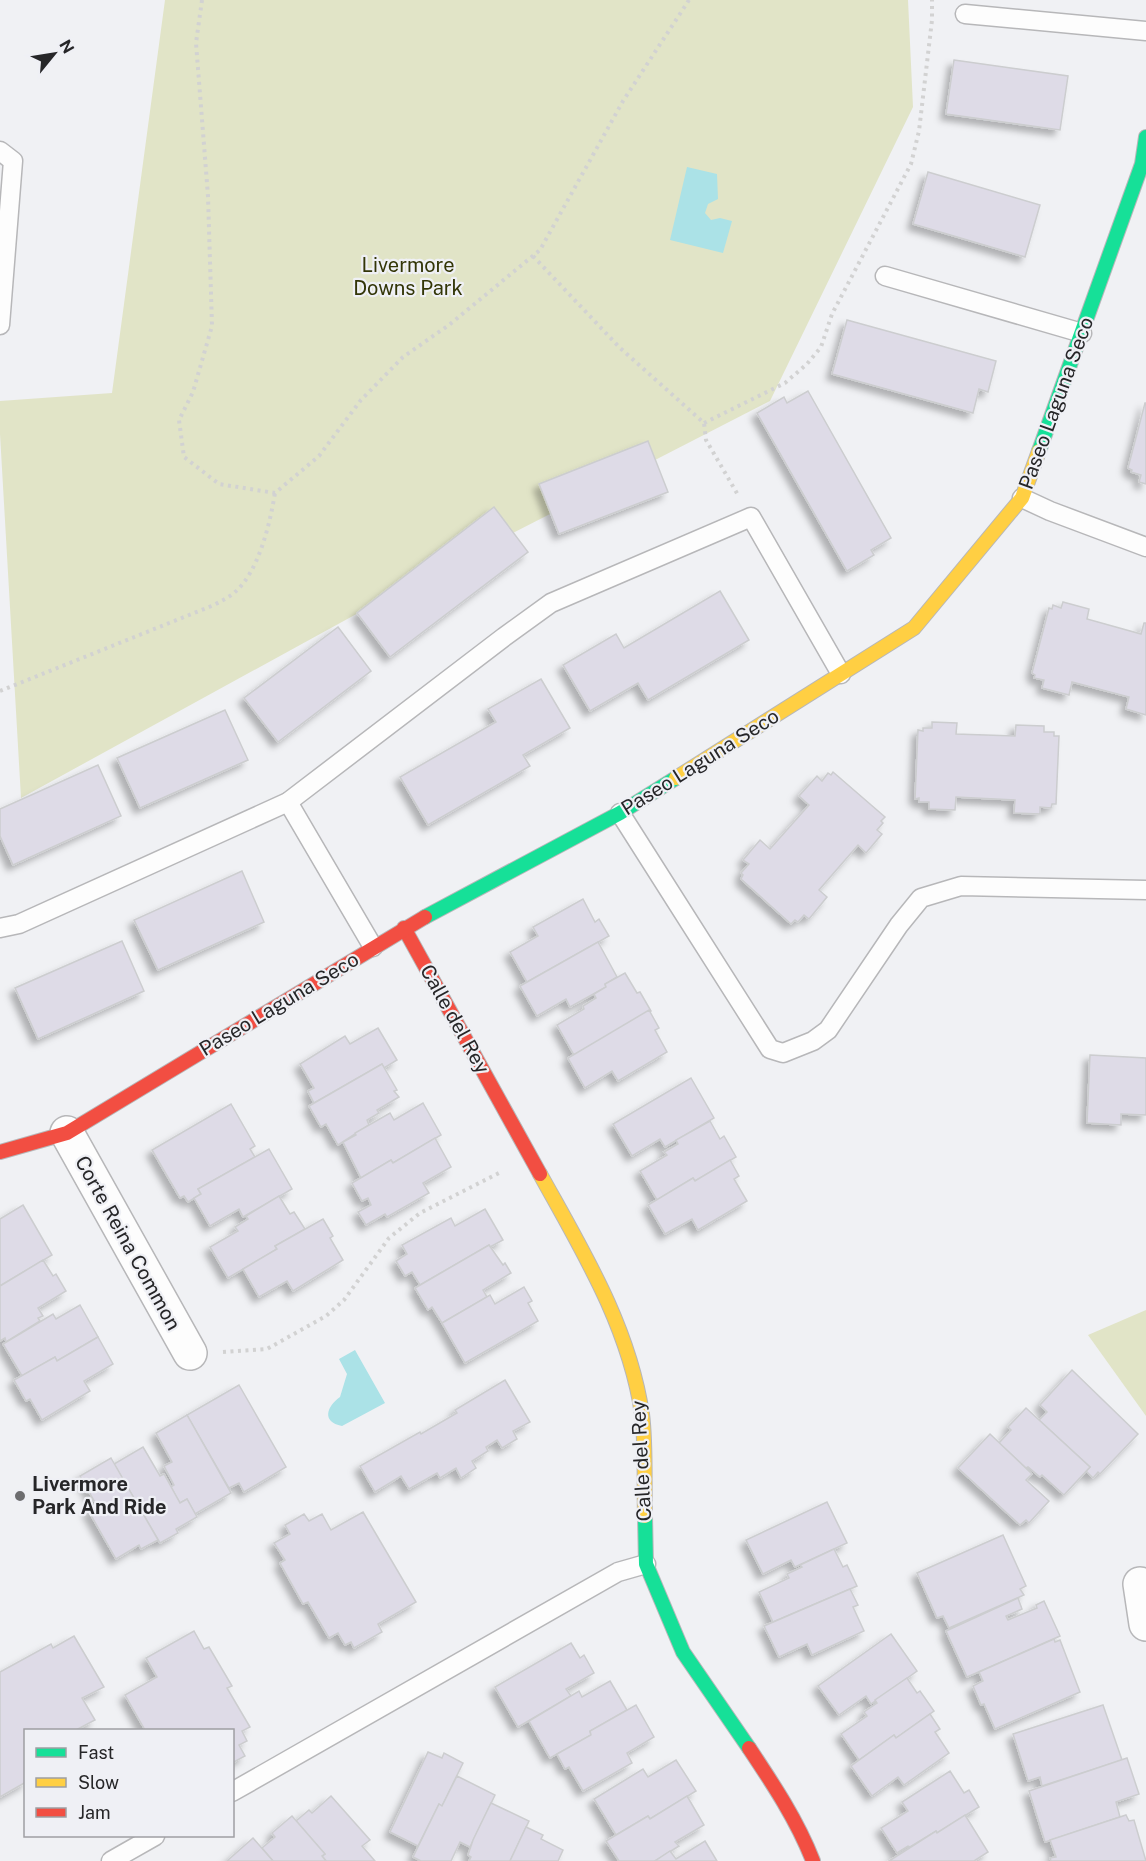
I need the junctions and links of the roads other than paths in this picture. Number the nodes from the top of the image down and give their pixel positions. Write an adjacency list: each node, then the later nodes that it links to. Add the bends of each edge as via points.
1 (965, 14): 2 (lane)
2 (1146, 31)
3 (1146, 137): 7 (street, Paseo Laguna Seco, via 1142,164)
4 (0, 151): 6 (lane, via 13,161)
5 (885, 276): 7 (lane)
6 (0, 325)
7 (1082, 333): 8 (street, Paseo Laguna Seco)
8 (1022, 498): 9 (lane); 10 (street, Paseo Laguna Seco, via 914,628)
9 (1146, 547)
10 (841, 674): 11 (lane, via 751,517 551,603); 12 (street, Paseo Laguna Seco)
11 (288, 802): 14 (lane, via 19,924); 16 (lane)
12 (620, 813): 13 (lane, via 754,1026 770,1049 783,1053 828,1030 921,898 961,886); 15 (street, Paseo Laguna Seco)
13 (1146, 890)
14 (0, 928)
15 (404, 928): 16 (street, Paseo Laguna Seco); 20 (street, Calle del Rey, via 601,1284 628,1353 642,1415)
16 (373, 947): 17 (street, Paseo Laguna Seco)
17 (66, 1133): 18 (street, Paseo Laguna Seco); 19 (street, Corte Reina Common)
18 (0, 1152)
19 (190, 1353)
20 (646, 1564): 23 (lane, via 618,1572); 26 (street, Calle del Rey, via 683,1652 779,1792)
21 (1140, 1584): 22 (street)
22 (1146, 1624)
23 (234, 1791)
24 (153, 1837): 25 (lane)
25 (111, 1861)
26 (813, 1861)

